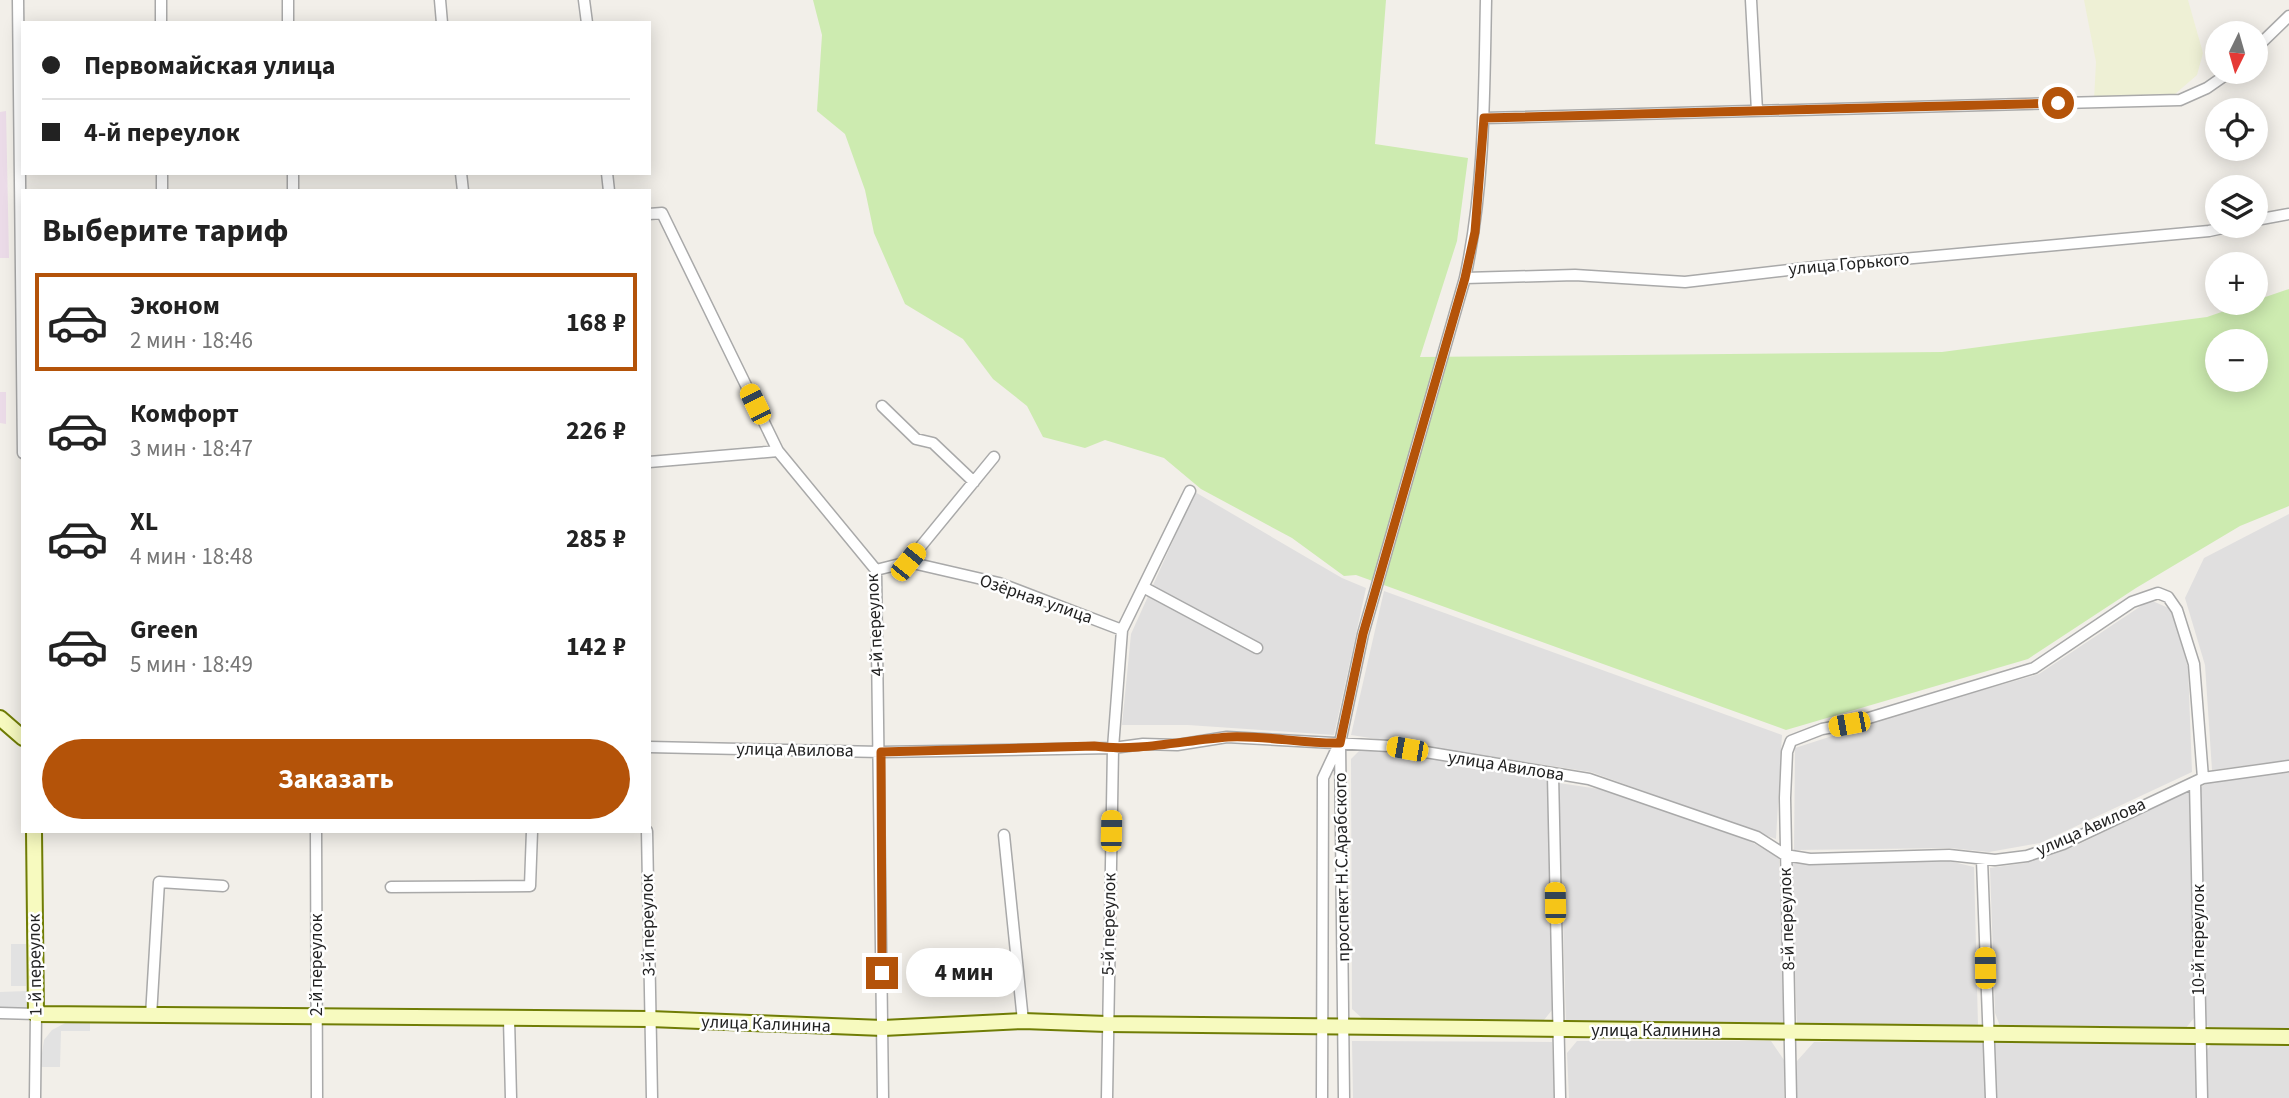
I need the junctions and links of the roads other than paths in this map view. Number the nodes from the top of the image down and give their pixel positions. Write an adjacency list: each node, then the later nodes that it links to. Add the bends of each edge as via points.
1 (18, 0): 20 (street)
2 (161, 0): 9 (street)
3 (288, 0): 10 (street)
4 (440, 0): 11 (street)
5 (583, 0): 12 (street)
6 (1486, 0): 16 (street)
7 (1751, 0): 15 (street)
8 (2289, 16): 13 (street)
9 (161, 21)
10 (288, 21)
11 (442, 21)
12 (587, 21)
13 (2268, 36)
14 (2213, 84): 15 (street, via 2180,100)
15 (1757, 111): 16 (street)
16 (1484, 118): 22 (street, via 1475,232)
17 (651, 214): 24 (street, 4-й переулок, via 663,213)
18 (2289, 214): 19 (street)
19 (2268, 218)
20 (21, 222)
21 (2205, 231): 22 (street, улица Горького, via 1685,282 1575,275)
22 (1465, 278): 37 (street, via 1378,578)
23 (882, 406): 27 (street, via 916,439 933,443)
24 (778, 452): 26 (street); 30 (street, 4-й переулок)
25 (994, 457): 27 (street)
26 (651, 462)
27 (974, 482): 29 (street)
28 (1190, 491): 31 (street, 5-й переулок)
29 (908, 562): 30 (street); 33 (street, Озёрная улица, via 999,583)
30 (876, 570): 40 (street, 4-й переулок)
31 (1143, 587): 33 (street, 5-й переулок); 34 (street)
32 (2177, 610): 43 (street, 10-й переулок, via 2194,664); 49 (street, 8-й переулок, via 2168,597 2148,594 2034,668 1791,741 1785,787)
33 (1122, 630): 39 (street, 5-й переулок)
34 (1257, 648)
35 (0, 718): 36 (main road)
36 (21, 736)
37 (1340, 743): 39 (street, улица Авилова, via 1227,737); 42 (street, улица Авилова, via 1389,746); 61 (street, проспект Н.С.Арабского, via 1323,778); 62 (street, проспект Н.С.Арабского)
38 (651, 747): 40 (street, улица Авилова)
39 (1113, 748): 40 (street, улица Авилова); 60 (street, 5-й переулок)
40 (881, 752): 63 (street, 4-й переулок)
41 (2289, 766): 43 (street, улица Авилова)
42 (1553, 775): 49 (street, улица Авилова, via 1589,779 1637,794 1757,837); 64 (street)
43 (2199, 780): 50 (street, улица Авилова, via 2063,844 2026,856); 67 (street, 10-й переулок)
44 (34, 833): 54 (main road, 1-й переулок)
45 (316, 833): 56 (street, 2-й переулок)
46 (532, 833): 52 (street, via 530,886)
47 (647, 833): 58 (street, 3-й переулок)
48 (1004, 835): 59 (street)
49 (1785, 855): 50 (street, улица Авилова, via 1810,859 1949,855); 65 (street, 8-й переулок)
50 (1982, 860): 66 (street)
51 (223, 887): 55 (street, via 159,882)
52 (391, 887)
53 (0, 1013): 54 (street, улица Калинина)
54 (36, 1014): 55 (main road, улица Калинина); 69 (street, 1-й переулок)
55 (151, 1016): 56 (main road, улица Калинина)
56 (316, 1017): 57 (main road, улица Калинина); 70 (street, 2-й переулок)
57 (509, 1019): 58 (main road, улица Калинина); 71 (street)
58 (650, 1019): 63 (main road, улица Калинина); 72 (street, 3-й переулок)
59 (1023, 1021): 60 (main road, улица Калинина); 63 (main road, улица Калинина)
60 (1107, 1024): 61 (main road, улица Калинина); 74 (street, 5-й переулок)
61 (1322, 1027): 62 (main road, улица Калинина); 75 (street, проспект Н.С.Арабского)
62 (1344, 1027): 64 (main road, улица Калинина); 76 (street, проспект Н.С.Арабского)
63 (883, 1028): 73 (street, 4-й переулок)
64 (1558, 1030): 65 (main road, улица Калинина); 77 (street)
65 (1791, 1031): 66 (main road, улица Калинина); 78 (street, 8-й переулок)
66 (1989, 1031): 67 (main road, улица Калинина); 79 (street)
67 (2202, 1035): 68 (main road, улица Калинина); 80 (street, 10-й переулок)
68 (2289, 1037)
69 (35, 1098)
70 (317, 1098)
71 (511, 1098)
72 (652, 1098)
73 (883, 1098)
74 (1107, 1098)
75 (1322, 1098)
76 (1344, 1098)
77 (1560, 1098)
78 (1791, 1098)
79 (1991, 1098)
80 (2202, 1098)

